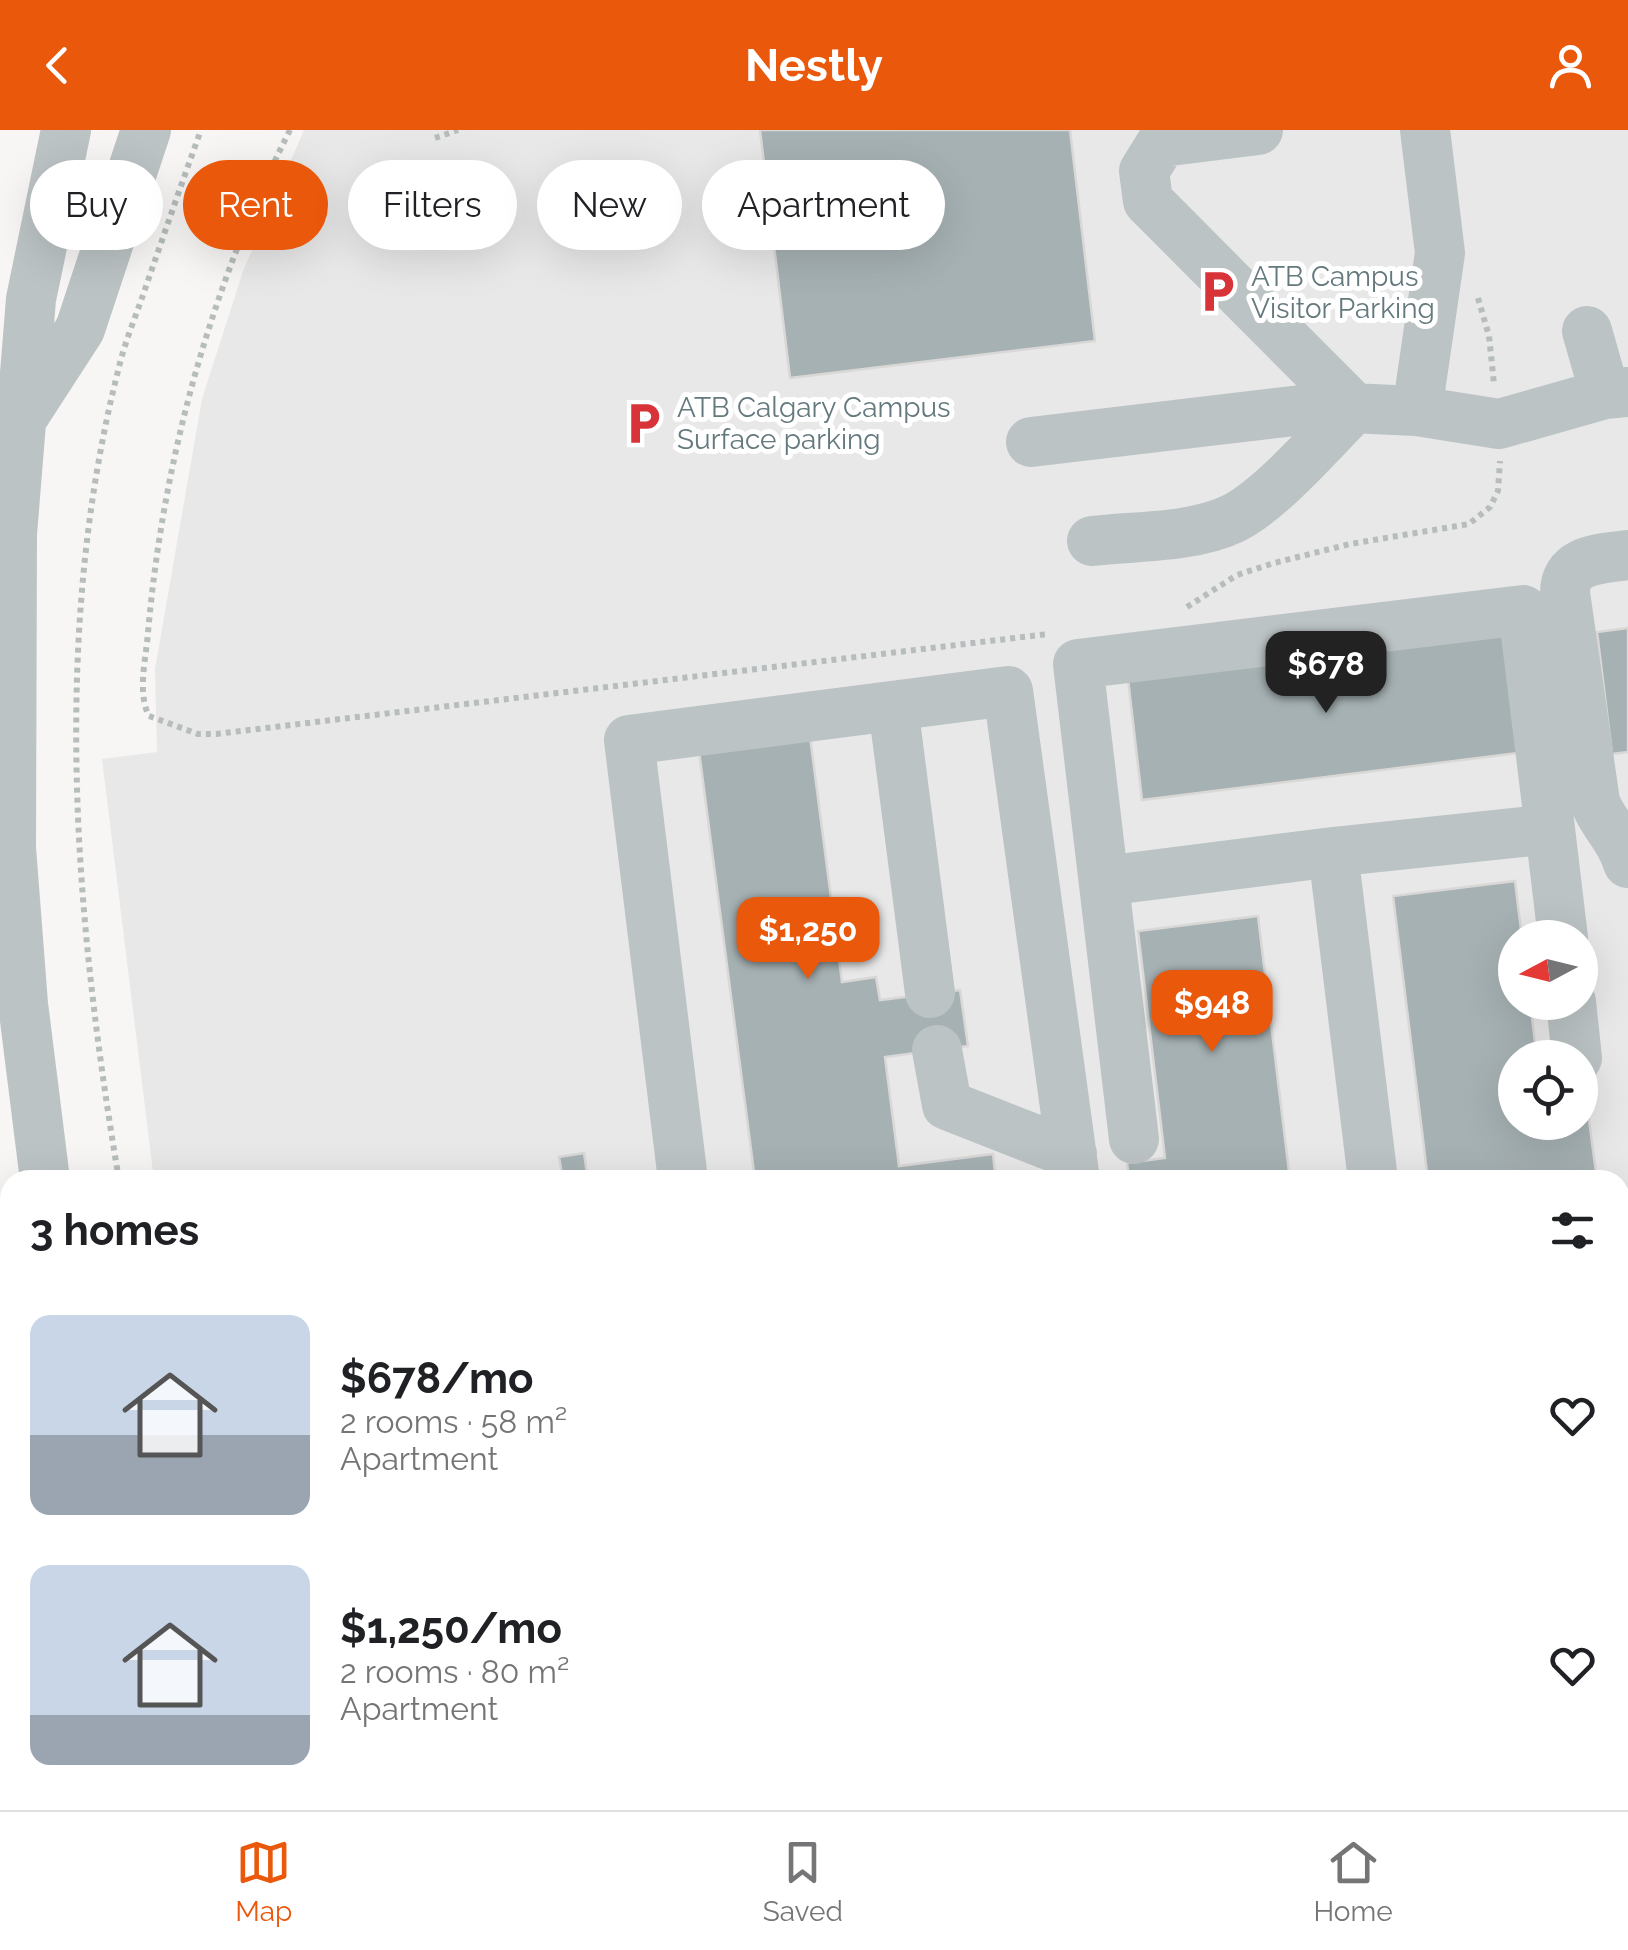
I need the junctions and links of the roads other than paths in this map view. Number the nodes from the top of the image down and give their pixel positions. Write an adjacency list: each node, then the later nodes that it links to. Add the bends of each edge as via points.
1 (66, 130): 9 (street)
2 (146, 130): 9 (street, via 80,330)
3 (1258, 130): 7 (street, via 1162,142 1144,171 1148,202)
4 (1425, 130): 8 (street, via 1440,254)
5 (1587, 331): 6 (street)
6 (1616, 394): 8 (street, via 1499,424)
7 (1354, 408): 8 (street); 10 (street); 11 (street, via 1275,487 1232,519 1189,531)
8 (1417, 411)
9 (10, 418): 23 (street, via 11,848)
10 (1031, 442)
11 (1092, 541)
12 (1628, 555): 15 (street, via 1588,560 1565,580 1595,802)
13 (893, 706): 19 (street); 22 (street, via 1008,691); 24 (street, via 628,740)
14 (1550, 829): 16 (street); 17 (street, via 1524,610 1504,612 1078,664); 18 (street)
15 (1626, 848)
16 (1333, 852): 17 (street); 25 (street)
17 (1104, 881): 21 (street)
18 (1561, 920)
19 (930, 993)
20 (937, 1050): 22 (street, via 946,1105)
21 (1134, 1139)
22 (1073, 1167)
23 (44, 1170)
24 (681, 1170)
25 (1372, 1170)

